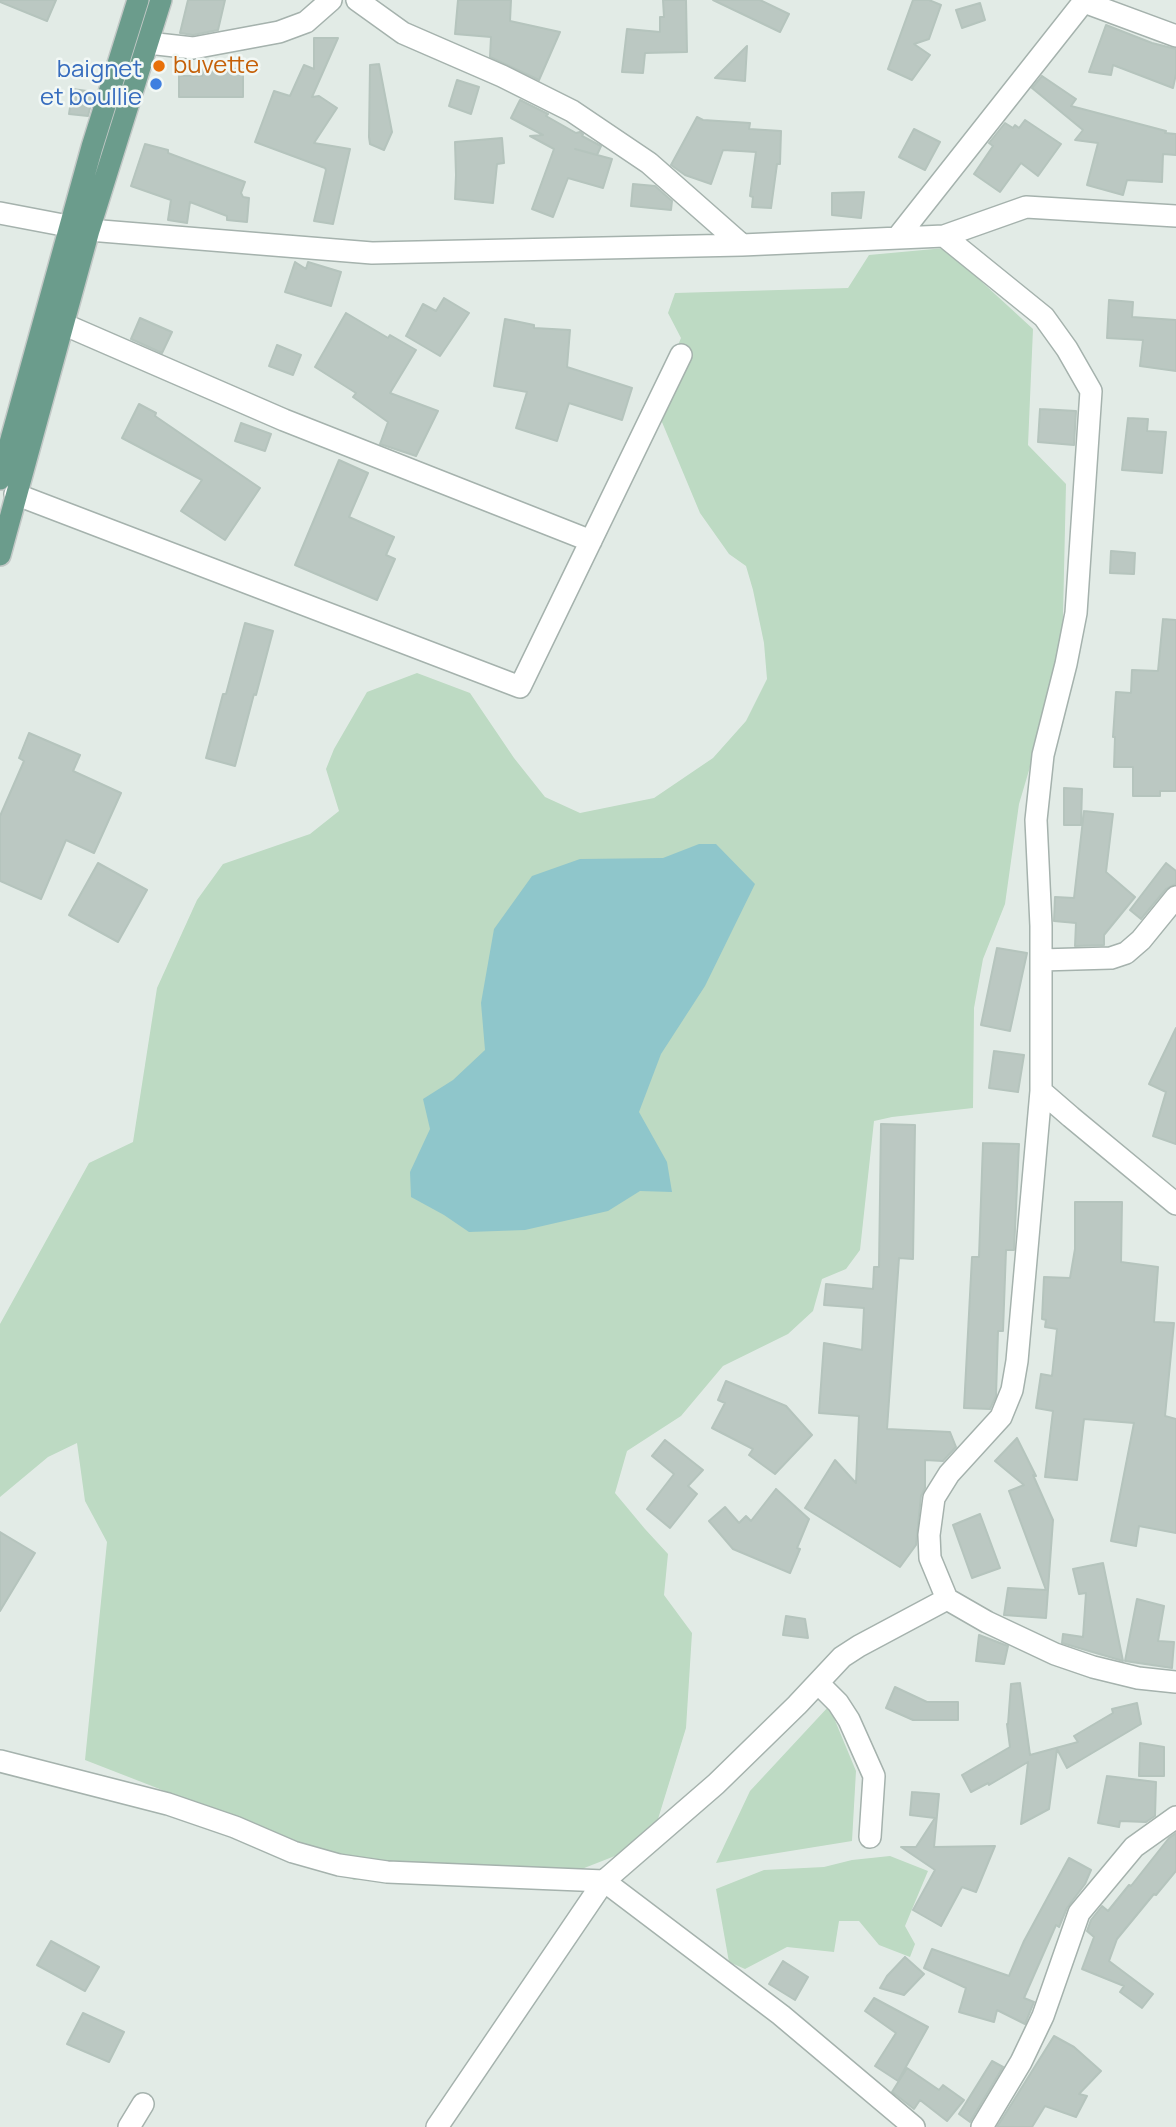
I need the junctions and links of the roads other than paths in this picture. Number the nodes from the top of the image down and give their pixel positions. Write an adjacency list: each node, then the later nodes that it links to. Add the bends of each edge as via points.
1 (138, 0): 10 (main road, via 92,147)
2 (161, 0): 7 (main road)
3 (331, 0): 7 (street, via 306,22 279,32 193,48)
4 (357, 0): 13 (street, via 403,33 522,85 581,117 649,163)
5 (1084, 1): 6 (street); 12 (street)
6 (1176, 36)
7 (148, 43): 10 (main road)
8 (0, 213): 10 (street)
9 (1176, 216): 11 (street, via 1026,207)
10 (79, 228): 13 (street, via 372,253); 14 (main road); 16 (main road)
11 (944, 236): 12 (street); 20 (street, via 1044,317 1091,391 1076,613 1039,783)
12 (897, 238): 13 (street)
13 (742, 245)
14 (63, 324): 16 (main road); 17 (street, via 284,420)
15 (681, 355): 17 (street)
16 (8, 486): 17 (street, via 520,687); 18 (main road)
17 (591, 541)
18 (0, 555)
19 (1176, 897): 20 (street, via 1126,953 1111,958)
20 (1041, 960): 21 (street)
21 (1041, 1091): 22 (street); 23 (street, via 1012,1390 1001,1417 934,1497 928,1547)
22 (1176, 1204)
23 (947, 1599): 24 (street, via 1055,1654 1138,1678); 25 (street, via 842,1657)
24 (1176, 1682)
25 (818, 1683): 28 (street, via 849,1720 874,1776); 29 (street, via 716,1784)
26 (0, 1761): 29 (street, via 168,1804 340,1865 387,1872)
27 (1176, 1817): 34 (street, via 1135,1847 1079,1913 1043,2016)
28 (870, 1837)
29 (604, 1881): 32 (street); 33 (street, via 781,2015)
30 (143, 2104): 31 (street)
31 (129, 2127)
32 (438, 2127)
33 (914, 2127)
34 (982, 2127)

